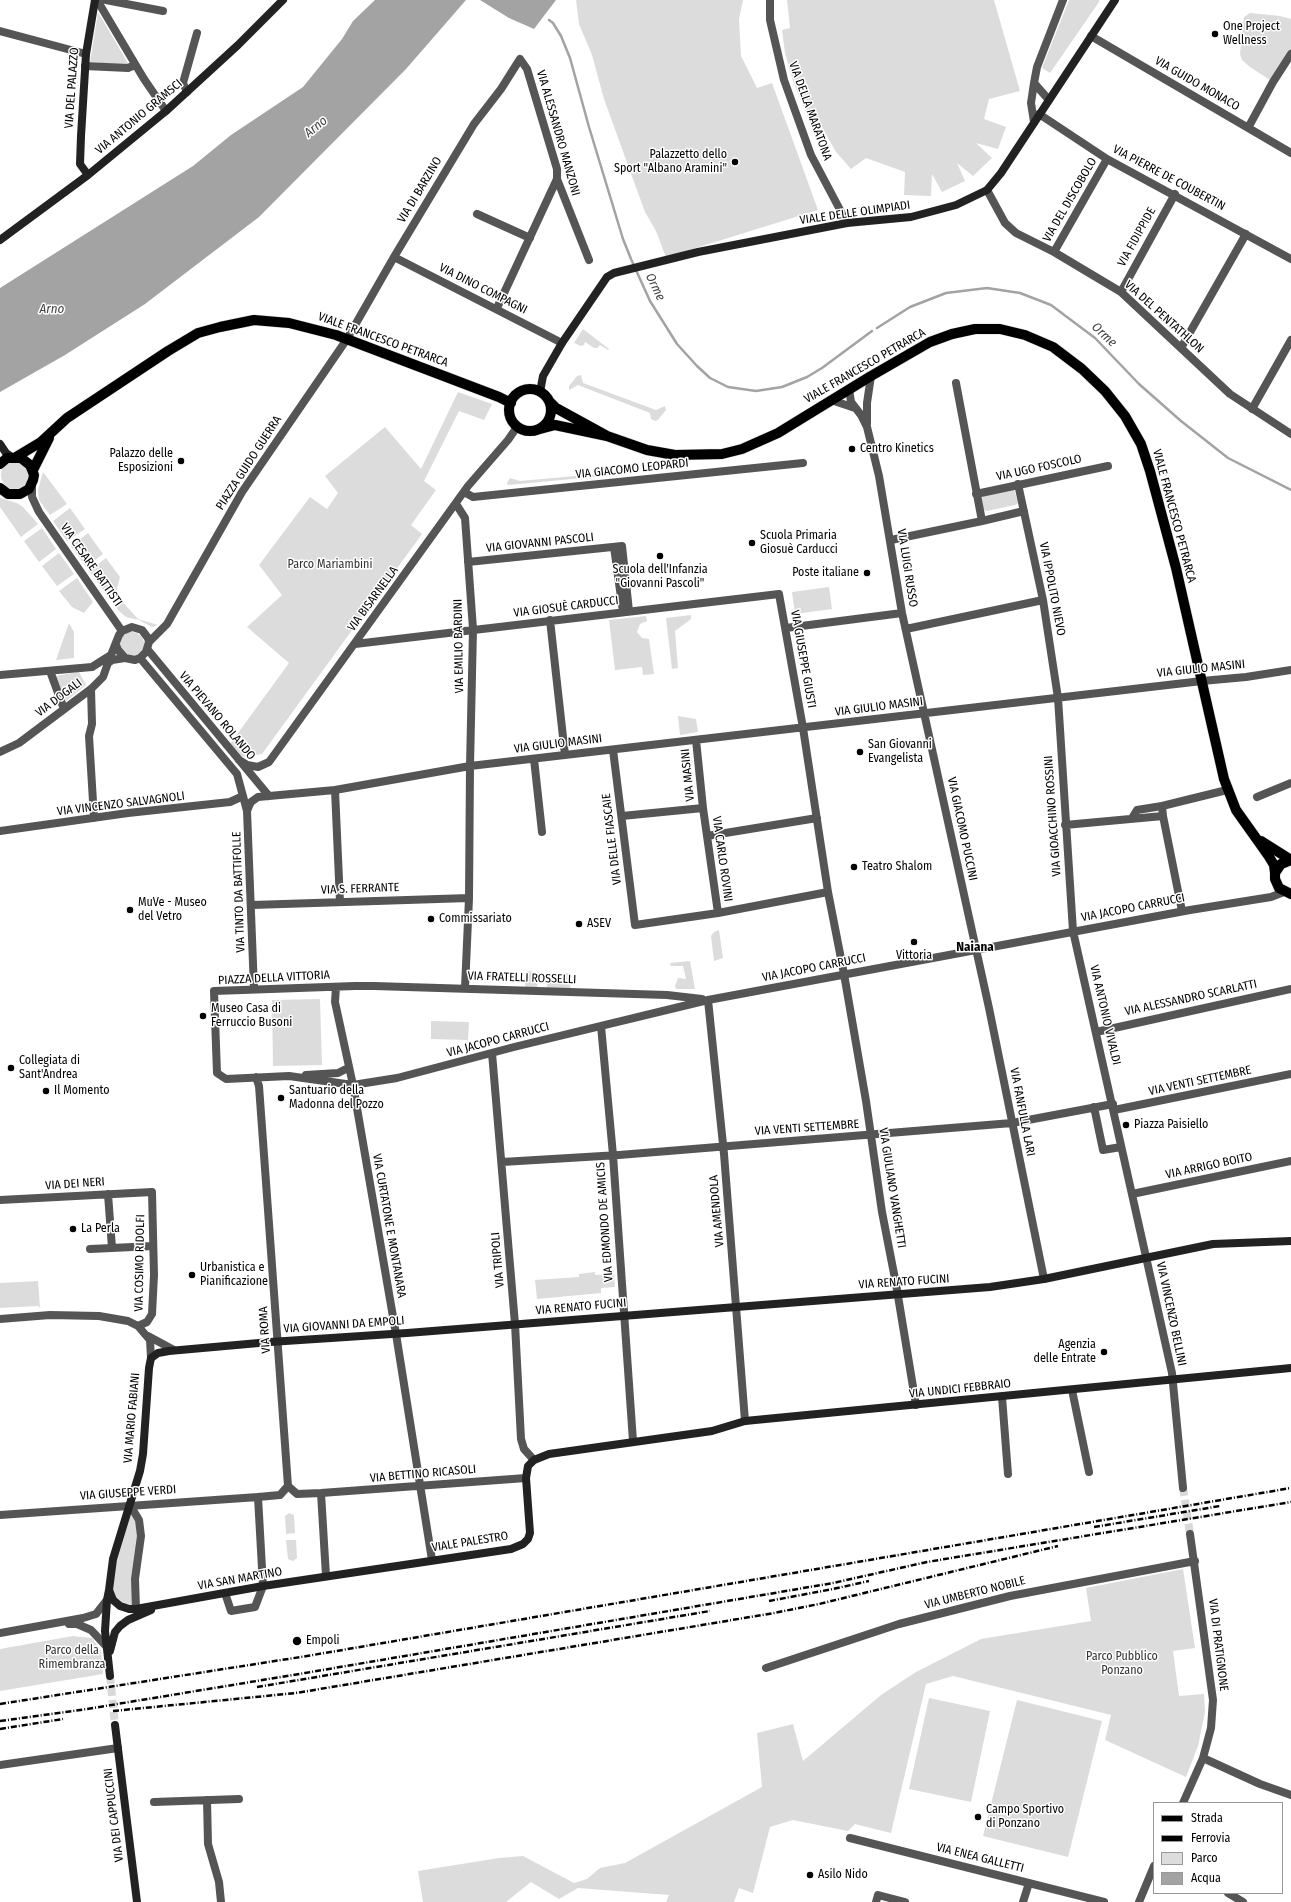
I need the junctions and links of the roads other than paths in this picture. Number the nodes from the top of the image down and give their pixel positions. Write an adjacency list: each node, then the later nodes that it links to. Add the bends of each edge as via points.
1 (96, 0): 11 (main road, VIA DEL PALAZZO); 14 (street)
2 (106, 0): 7 (street)
3 (283, 0): 17 (main road, VIA ANTONIO GRAMSCI)
4 (770, 0): 30 (street, VIA DELLA MARATONA, via 770,20 784,80 811,155)
5 (1063, 0): 16 (street, via 1037,68)
6 (1115, 0): 10 (main road, VIALE DELLE OLIMPIADI)
7 (164, 11)
8 (0, 32): 11 (street)
9 (197, 34): 17 (street, via 183,83)
10 (1091, 36): 18 (main road, VIALE DELLE OLIMPIADI); 22 (street, VIA GUIDO MONACO)
11 (86, 54): 15 (main road, VIA DEL PALAZZO)
12 (1291, 54): 22 (street)
13 (520, 59): 26 (street, VIA ALESSANDRO MANZONI, via 527,69 557,168); 35 (street, VIA DI BARZINO, via 474,124)
14 (135, 65): 15 (street, via 128,68); 19 (street)
15 (85, 66): 25 (main road, VIA DEL PALAZZO, via 80,164)
16 (1034, 83): 18 (street); 21 (street, via 1031,103)
17 (187, 92): 19 (main road, VIA ANTONIO GRAMSCI)
18 (1049, 100): 20 (main road, VIALE DELLE OLIMPIADI)
19 (166, 111): 25 (main road, VIA ANTONIO GRAMSCI)
20 (1039, 114): 21 (main road, VIALE DELLE OLIMPIADI); 24 (street, VIA PIERRE DE COUBERTIN)
21 (1034, 122): 27 (main road, VIALE DELLE OLIMPIADI, via 1001,174)
22 (1248, 128): 23 (street, VIA GUIDO MONACO)
23 (1291, 153)
24 (1107, 159): 28 (street, VIA PIERRE DE COUBERTIN); 34 (street, VIA DEL DISCOBOLO)
25 (88, 175): 33 (main road, VIA ANTONIO GRAMSCI)
26 (557, 179): 32 (street); 37 (street, VIA ALESSANDRO MANZONI)
27 (987, 190): 30 (main road, VIALE DELLE OLIMPIADI, via 956,206 911,217); 34 (street, VIA DEL PENTATHLON, via 1005,223 1016,233)
28 (1175, 194): 31 (street, VIA PIERRE DE COUBERTIN); 38 (street, VIA FIDIPPIDE)
29 (477, 214): 32 (street)
30 (847, 223): 42 (main road, VIALE DELLE OLIMPIADI, via 698,252 614,273 607,277)
31 (1246, 234): 36 (street, VIA PIERRE DE COUBERTIN); 43 (street)
32 (530, 238): 39 (street)
33 (0, 240)
34 (1054, 252): 38 (street, VIA DEL PENTATHLON)
35 (394, 257): 39 (street, VIA DINO COMPAGNI); 40 (street, VIA DI BARZINO)
36 (1291, 259)
37 (589, 260)
38 (1121, 292): 43 (street, VIA DEL PENTATHLON)
39 (497, 308): 42 (street, VIA DINO COMPAGNI)
40 (347, 339): 52 (main road, VIALE FRANCESCO PETRARCA, via 499,396); 57 (main road, VIALE FRANCESCO PETRARCA, via 289,323 254,320 220,327 198,334 168,351); 90 (street, PIAZZA GUIDO GUERRA, via 242,492 167,624)
41 (1291, 340): 54 (street)
42 (562, 343): 48 (main road, VIALE DELLE OLIMPIADI, via 543,376)
43 (1181, 348): 54 (street, VIA DEL PENTATHLON, via 1230,394)
44 (871, 376): 45 (main road, VIALE FRANCESCO PETRARCA); 50 (street, VIA LUIGI RUSSO); 98 (main road, VIALE FRANCESCO PETRARCA, via 930,342 975,329 1000,329 1039,340 1082,368 1125,416 1141,444 1176,568)
45 (858, 383): 47 (main road, VIALE FRANCESCO PETRARCA); 50 (street, VIA LUIGI RUSSO)
46 (956, 383): 71 (street)
47 (849, 389): 49 (main road, VIALE FRANCESCO PETRARCA); 53 (street, VIA LUIGI RUSSO, via 851,402)
48 (540, 392): 51 (main road, VIALE FRANCESCO PETRARCA); 52 (main road, via 531,389 523,391)
49 (831, 400): 53 (street); 60 (main road, VIALE FRANCESCO PETRARCA, via 778,433 742,449 722,454 675,455 647,450)
50 (867, 401): 56 (street, VIA LUIGI RUSSO)
51 (550, 402): 58 (main road, via 551,416); 60 (main road, VIALE FRANCESCO PETRARCA, via 556,408)
52 (511, 403): 55 (main road, via 510,413)
53 (855, 408): 56 (street, VIA LUIGI RUSSO)
54 (1252, 409): 59 (street, VIA DEL PENTATHLON)
55 (517, 427): 58 (main road, VIALE FRANCESCO PETRARCA, via 527,431); 70 (street, VIA BISARNELLA)
56 (867, 427): 77 (street, VIA LUIGI RUSSO)
57 (57, 428): 62 (main road, VIALE FRANCESCO PETRARCA, via 41,442); 66 (main road, VIALE FRANCESCO PETRARCA, via 44,445)
58 (540, 429): 60 (main road, VIALE FRANCESCO PETRARCA, via 555,425)
59 (1291, 434)
60 (607, 436)
61 (0, 444): 62 (main road, via 8,455)
62 (14, 457): 64 (main road, VIALE FRANCESCO PETRARCA, via 7,458); 66 (main road, via 26,461)
63 (803, 463): 70 (street, VIA GIACOMO LEOPARDI, via 473,497)
64 (0, 464)
65 (1108, 466): 67 (street, VIA UGO FOSCOLO)
66 (33, 470): 68 (main road, VIALE FRANCESCO PETRARCA)
67 (1018, 484): 71 (street, VIA UGO FOSCOLO); 74 (street, VIA IPPOLITO NIEVO)
68 (32, 485): 72 (main road, via 24,492); 75 (street, VIA CESARE BATTISTI, via 32,497)
69 (0, 488): 72 (main road)
70 (464, 492): 73 (street, VIA BISARNELLA)
71 (976, 494): 76 (street)
72 (14, 495): 75 (street, VIA CESARE BATTISTI, via 25,499)
73 (456, 504): 78 (street, VIA EMILIO BARDINI, via 465,518); 88 (street, VIA BISARNELLA)
74 (1024, 511): 76 (street); 80 (street, VIA IPPOLITO NIEVO)
75 (40, 512): 87 (street, VIA CESARE BATTISTI)
76 (982, 521): 77 (street)
77 (891, 540): 82 (street, VIA LUIGI RUSSO)
78 (468, 562): 81 (street, VIA GIOVANNI PASCOLI, via 622,546); 86 (street, VIA EMILIO BARDINI)
79 (779, 594): 81 (street, VIA GIOSUÈ CARDUCCI); 84 (street, VIA GIUSEPPE GIUSTI)
80 (1043, 600): 85 (street); 100 (street, VIA IPPOLITO NIEVO)
81 (626, 612): 83 (street, VIA GIOSUÈ CARDUCCI)
82 (902, 613): 84 (street); 85 (street, VIA LUIGI RUSSO)
83 (550, 620): 86 (street, VIA GIOSUÈ CARDUCCI); 107 (street)
84 (786, 628): 103 (street, VIA GIUSEPPE GIUSTI)
85 (906, 628): 102 (street, VIA LUIGI RUSSO)
86 (473, 629): 88 (street, VIA GIOSUÈ CARDUCCI); 110 (street, VIA EMILIO BARDINI)
87 (122, 631): 89 (street, via 118,635); 90 (street, via 137,628 145,634)
88 (355, 644): 109 (street, VIA BISARNELLA, via 269,762 258,767)
89 (116, 645): 91 (street); 95 (street, via 111,655 94,666)
90 (148, 646): 92 (street, PIAZZA GUIDO GUERRA); 109 (street, VIA PIEVANO ROLANDO)
91 (125, 658): 92 (street); 99 (street, VIA DOGALI, via 117,658 108,663 103,677)
92 (140, 658): 114 (street, VIA PIEVANO ROLANDO, via 237,774)
93 (1291, 665): 96 (street)
94 (1291, 670): 96 (street, VIA GIULIO MASINI)
95 (50, 671): 97 (street); 101 (street)
96 (1268, 673): 98 (street, VIA GIULIO MASINI, via 1246,678)
97 (0, 675)
98 (1202, 681): 100 (street, VIA GIULIO MASINI); 113 (main road, VIALE FRANCESCO PETRARCA)
99 (90, 689): 101 (street, VIA DOGALI); 122 (street, via 92,724 89,736)
100 (1058, 698): 102 (street, VIA GIULIO MASINI); 125 (street, VIA GIOACCHINO ROSSINI)
101 (64, 709): 106 (street, VIA DOGALI, via 19,743)
102 (924, 714): 103 (street, VIA GIULIO MASINI); 140 (street, VIA GIACOMO PUCCINI)
103 (803, 728): 104 (street, VIA GIULIO MASINI); 123 (street, VIA GIUSEPPE GIUSTI)
104 (696, 740): 105 (street, VIA GIULIO MASINI); 118 (street, VIA MASINI)
105 (613, 750): 107 (street, VIA GIULIO MASINI); 120 (street, VIA DELLE FIASCAIE)
106 (0, 752)
107 (565, 756): 108 (street, VIA GIULIO MASINI)
108 (534, 759): 110 (street, VIA GIULIO MASINI); 127 (street)
109 (240, 760): 115 (street, VIA PIEVANO ROLANDO)
110 (470, 766): 112 (street, VIA GIULIO MASINI); 134 (street, VIA EMILIO BARDINI)
111 (1291, 783): 116 (street)
112 (335, 790): 115 (street); 135 (street)
113 (1227, 790): 117 (street); 129 (main road, VIALE FRANCESCO PETRARCA, via 1236,810)
114 (243, 796): 119 (street, VIA PIEVANO ROLANDO); 122 (street, VIA VINCENZO SALVAGNOLI, via 230,802)
115 (269, 796): 119 (street, via 258,797 251,802)
116 (1257, 797)
117 (1162, 806): 121 (street); 124 (street, via 1137,810)
118 (703, 808): 120 (street); 128 (street, VIA CARLO ROVINI)
119 (248, 811): 136 (street, VIA TINTO DA BATTIFOLLE)
120 (622, 816): 138 (street, VIA DELLE FIASCAIE, via 635,925)
121 (1163, 816): 124 (street); 137 (street)
122 (94, 818): 126 (street, VIA VINCENZO SALVAGNOLI)
123 (817, 818): 128 (street); 132 (street, VIA GIULIANO VANGHETTI)
124 (1132, 818): 125 (street)
125 (1065, 825): 139 (street, VIA GIOACCHINO ROSSINI)
126 (0, 831)
127 (542, 832)
128 (707, 836): 138 (street, VIA CARLO ROVINI)
129 (1256, 838): 130 (main road, VIALE FRANCESCO PETRARCA); 131 (main road, VIALE FRANCESCO PETRARCA, via 1274,865)
130 (1291, 860): 131 (main road, via 1281,864)
131 (1275, 873): 133 (main road, VIALE FRANCESCO PETRARCA, via 1276,884)
132 (828, 892): 138 (street); 141 (street, VIA GIULIANO VANGHETTI)
133 (1287, 893): 137 (street, VIA JACOPO CARRUCCI)
134 (469, 898): 135 (street, VIA S. FERRANTE); 143 (street, VIA EMILIO BARDINI)
135 (340, 902): 136 (street, VIA S. FERRANTE)
136 (252, 905): 144 (street, VIA TINTO DA BATTIFOLLE)
137 (1182, 911): 139 (street, VIA JACOPO CARRUCCI)
138 (718, 913)
139 (1074, 931): 140 (street, VIA JACOPO CARRUCCI); 148 (street, VIA ANTONIO VIVALDI)
140 (976, 950): 141 (street, VIA JACOPO CARRUCCI); 157 (street, VIA FANFULLA LARI)
141 (844, 974): 146 (street, VIA JACOPO CARRUCCI); 158 (street, VIA GIULIANO VANGHETTI)
142 (336, 987): 143 (street, VIA FRATELLI ROSSELLI); 144 (street, PIAZZA DELLA VITTORIA); 150 (street, PIAZZA DELLA VITTORIA, via 335,1002)
143 (465, 988): 146 (street, VIA FRATELLI ROSSELLI, via 667,995)
144 (254, 989): 153 (street, PIAZZA DELLA VITTORIA, via 214,991 214,997 217,1073 226,1078)
145 (1291, 989): 148 (street, VIA ALESSANDRO SCARLATTI)
146 (708, 1000): 147 (street, VIA JACOPO CARRUCCI); 159 (street, VIA AMENDOLA)
147 (601, 1026): 149 (street, VIA JACOPO CARRUCCI); 161 (street, VIA EDMONDO DE AMICIS)
148 (1096, 1032): 156 (street, VIA ANTONIO VIVALDI)
149 (492, 1053): 154 (street, VIA JACOPO CARRUCCI, via 397,1078); 163 (street, VIA TRIPOLI)
150 (348, 1068): 152 (street, PIAZZA DELLA VITTORIA, via 338,1073); 154 (street, PIAZZA DELLA VITTORIA)
151 (1291, 1074): 156 (street, VIA VENTI SETTEMBRE)
152 (289, 1076): 153 (street, PIAZZA DELLA VITTORIA); 154 (street, PIAZZA DELLA VITTORIA)
153 (256, 1077): 182 (street, VIA ROMA, via 259,1086)
154 (353, 1085): 181 (street, VIA CURTATONE E MONTANARA)
155 (1094, 1107): 156 (street, VIA VENTI SETTEMBRE); 157 (street, VIA VENTI SETTEMBRE); 160 (street, via 1103,1150)
156 (1114, 1107): 160 (street, VIA ANTONIO VIVALDI)
157 (1012, 1123): 158 (street, VIA VENTI SETTEMBRE); 173 (street, VIA FANFULLA LARI)
158 (871, 1135): 159 (street, VIA VENTI SETTEMBRE); 174 (street, VIA GIULIANO VANGHETTI, via 882,1212)
159 (723, 1146): 161 (street, VIA VENTI SETTEMBRE); 175 (street, VIA AMENDOLA)
160 (1121, 1147): 166 (street, VIA VINCENZO BELLINI)
161 (613, 1155): 163 (street, VIA VENTI SETTEMBRE); 176 (street, VIA EDMONDO DE AMICIS)
162 (1291, 1161): 166 (street, VIA ARRIGO BOITO)
163 (502, 1162): 178 (street, VIA TRIPOLI)
164 (152, 1192): 165 (street, VIA DEI NERI); 169 (street, VIA COSIMO RIDOLFI)
165 (108, 1194): 167 (street, VIA DEI NERI); 170 (street)
166 (1132, 1194): 172 (street, VIA VINCENZO BELLINI)
167 (0, 1200)
168 (1291, 1241): 172 (main road, VIA RENATO FUCINI, via 1213,1244)
169 (153, 1246): 170 (street); 179 (street, VIA COSIMO RIDOLFI, via 152,1314 147,1322)
170 (112, 1248): 171 (street)
171 (90, 1249)
172 (1147, 1258): 173 (main road, VIA RENATO FUCINI); 186 (street, VIA VINCENZO BELLINI)
173 (1044, 1279): 174 (main road, VIA RENATO FUCINI, via 1003,1286)
174 (898, 1294): 175 (main road, VIA RENATO FUCINI); 189 (street, VIA GIULIANO VANGHETTI)
175 (737, 1306): 176 (main road, VIA RENATO FUCINI); 190 (street, VIA AMENDOLA)
176 (623, 1316): 178 (main road, VIA RENATO FUCINI); 191 (street, VIA EDMONDO DE AMICIS)
177 (0, 1319): 179 (street, via 98,1316 128,1321)
178 (515, 1324): 181 (main road, VIA GIOVANNI DA EMPOLI); 192 (street, VIA TRIPOLI, via 520,1439 524,1449)
179 (138, 1326): 180 (street)
180 (145, 1334): 183 (street); 184 (street, VIA MARIO FABIANI, via 150,1340)
181 (396, 1334): 182 (main road, VIA GIOVANNI DA EMPOLI); 197 (street, VIA CURTATONE E MONTANARA)
182 (278, 1341): 183 (main road, VIA GIOVANNI DA EMPOLI); 196 (street, VIA ROMA)
183 (174, 1350): 184 (main road, VIA GIOVANNI DA EMPOLI, via 158,1353)
184 (151, 1358): 201 (main road, VIA MARIO FABIANI, via 143,1454)
185 (1291, 1368): 186 (main road, VIA UNDICI FEBBRAIO)
186 (1173, 1379): 187 (main road, VIA UNDICI FEBBRAIO); 198 (street, VIA VINCENZO BELLINI)
187 (1072, 1390): 188 (main road, VIA UNDICI FEBBRAIO); 193 (street)
188 (1002, 1397): 189 (main road, VIA UNDICI FEBBRAIO); 194 (street)
189 (916, 1405): 190 (main road, VIA UNDICI FEBBRAIO)
190 (745, 1421): 191 (main road, VIA UNDICI FEBBRAIO, via 712,1431)
191 (633, 1441): 192 (main road, via 549,1454)
192 (534, 1460): 195 (main road, VIALE PALESTRO, via 528,1466)
193 (1089, 1472)
194 (1008, 1474)
195 (526, 1478): 197 (street, VIA BETTINO RICASOLI); 204 (main road, VIALE PALESTRO, via 530,1527 528,1539 523,1544 511,1549)
196 (288, 1486): 199 (street, VIA BETTINO RICASOLI, via 297,1494); 200 (street, VIA GIUSEPPE VERDI, via 280,1495)
197 (421, 1487): 199 (street, VIA BETTINO RICASOLI); 204 (street, VIA CURTATONE E MONTANARA)
198 (1183, 1488)
199 (321, 1493): 206 (street)
200 (258, 1497): 201 (street, VIA GIUSEPPE VERDI); 207 (street)
201 (130, 1505): 202 (street, VIA GIUSEPPE VERDI); 208 (main road, VIA MARIO FABIANI, via 113,1559); 212 (street, via 139,1520 141,1536 135,1579)
202 (0, 1515)
203 (1190, 1534): 205 (street, VIA DI PRATIGNONE)
204 (432, 1560): 206 (main road, VIALE PALESTRO)
205 (1194, 1561): 217 (street, VIA UMBERTO NOBILE, via 1010,1596 899,1624); 221 (street, VIA DI PRATIGNONE, via 1213,1700 1211,1728)
206 (326, 1576): 207 (main road, VIA SAN MARTINO)
207 (263, 1586): 209 (main road, VIA SAN MARTINO); 209 (street, via 255,1607 231,1611)
208 (110, 1587): 210 (main road, VIA MARIO FABIANI); 212 (main road, via 113,1600 120,1606)
209 (226, 1593): 211 (main road, VIA SAN MARTINO)
210 (107, 1600): 213 (street, via 96,1614); 215 (main road, VIA MARIO FABIANI)
211 (159, 1606): 212 (main road); 216 (main road, via 120,1626 111,1643)
212 (136, 1610)
213 (58, 1624): 214 (street); 215 (street, via 77,1624 91,1630)
214 (0, 1633)
215 (107, 1647): 216 (main road, VIA MARIO FABIANI)
216 (109, 1660): 218 (main road)
217 (766, 1668)
218 (110, 1676)
219 (115, 1725): 220 (main road, VIA DEI CAPPUCCINI)
220 (118, 1748): 222 (street); 232 (main road, VIA DEI CAPPUCCINI)
221 (1203, 1758): 223 (street); 227 (street, VIA DI PRATIGNONE)
222 (0, 1765)
223 (1291, 1795)
224 (239, 1799): 225 (street)
225 (207, 1800): 226 (street); 233 (street, via 208,1844 219,1882)
226 (154, 1802)
227 (1183, 1802)
228 (850, 1838): 230 (street, VIA ENEA GALLETTI)
229 (1153, 1868): 238 (street)
230 (1029, 1883): 236 (street); 237 (street, VIA ENEA GALLETTI)
231 (1230, 1894): 239 (street)
232 (137, 1902)
233 (221, 1902)
234 (876, 1902): 235 (street, via 878,1895)
235 (905, 1902)
236 (1023, 1902)
237 (1104, 1902)
238 (1139, 1902)
239 (1243, 1902)

